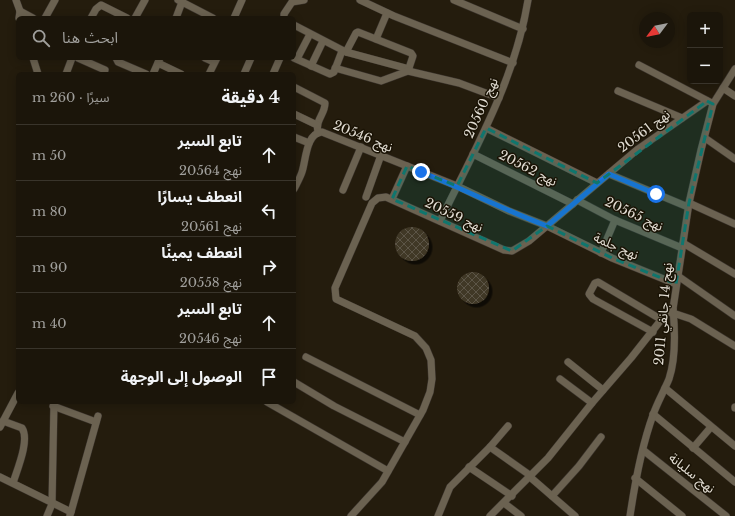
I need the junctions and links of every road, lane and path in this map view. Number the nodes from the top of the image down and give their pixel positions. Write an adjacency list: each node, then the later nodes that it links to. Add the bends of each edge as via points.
1 (22, 0): 10 (street)
2 (55, 0): 13 (street)
3 (145, 0): 16 (street)
4 (242, 0): 19 (street)
5 (304, 0): 20 (street, via 292,2)
6 (360, 0): 11 (street)
7 (454, 0): 22 (street)
8 (528, 0): 22 (street, نهج 20560)
9 (180, 1): 17 (street); 18 (street)
10 (19, 9): 12 (street)
11 (387, 13): 24 (street); 36 (street)
12 (30, 16)
13 (46, 16)
14 (92, 16): 15 (street, via 100,6)
15 (122, 16)
16 (136, 16)
17 (176, 16)
18 (209, 16)
19 (235, 16)
20 (284, 16)
21 (296, 26): 23 (street)
22 (523, 29): 36 (street, نهج 20560)
23 (310, 34): 25 (street); 27 (street)
24 (376, 39): 26 (street, via 356,32); 41 (street, via 412,54)
25 (323, 41): 26 (street); 38 (street)
26 (344, 51): 39 (street); 41 (street)
27 (296, 59): 38 (street)
28 (34, 60): 42 (street)
29 (71, 60): 43 (street)
30 (83, 60): 44 (street, via 103,68)
31 (117, 60): 45 (street)
32 (216, 60): 48 (street)
33 (250, 60): 49 (street)
34 (279, 60): 50 (street)
35 (159, 61): 46 (street); 47 (street)
36 (513, 63): 55 (street, نهج 20560)
37 (639, 65): 56 (street)
38 (311, 66): 39 (street, via 328,74)
39 (335, 68): 41 (street, via 381,81)
40 (735, 69): 52 (street, نهج 14 جانفي 2011)
41 (408, 70): 55 (street, via 460,83)
42 (37, 72)
43 (67, 72)
44 (104, 72)
45 (141, 72)
46 (154, 72)
47 (178, 72)
48 (210, 72)
49 (245, 72)
50 (274, 72)
51 (296, 88): 59 (street, via 325,103)
52 (722, 88): 54 (street); 56 (street, نهج 14 جانفي 2011)
53 (618, 91): 58 (street)
54 (735, 96)
55 (499, 98): 60 (street, نهج 20560)
56 (710, 102): 58 (street, نهج 20561); 63 (street, نهج 14 جانفي 2011)
57 (296, 115): 59 (street)
58 (682, 118): 70 (street, نهج 20561)
59 (317, 125): 61 (street)
60 (488, 129): 66 (street, نهج 20560); 71 (street)
61 (318, 132): 64 (street, نهج 20546); 65 (street, نهج 20546)
62 (296, 138): 64 (street)
63 (705, 138): 68 (street); 78 (street, نهج 14 جانفي 2011)
64 (309, 143): 72 (street, نهج 20546, via 303,171)
65 (361, 147): 67 (street, نهج 20546); 74 (street)
66 (473, 154): 73 (street, نهج 20560); 77 (street, نهج 20562)
67 (381, 155): 69 (street, نهج 20546); 75 (street)
68 (735, 159)
69 (407, 166): 73 (street, نهج 20546); 76 (street)
70 (609, 174): 71 (street, نهج 20561); 78 (street)
71 (597, 183): 77 (street, نهج 20561)
72 (296, 185)
73 (457, 186): 80 (street, نهج 20560); 82 (street, نهج جلمة)
74 (343, 190)
75 (366, 197)
76 (389, 198): 80 (street, نهج 20559); 104 (street, via 378,198 372,203 334,294 341,302 420,340 431,360 432,379 430,392)
77 (575, 202): 79 (street, نهج 20565); 82 (street, نهج 20561)
78 (688, 205): 81 (street); 83 (street, نهج 14 جانفي 2011)
79 (614, 220): 83 (street, نهج 20565); 85 (street)
80 (440, 221): 84 (street, نهج 20559, via 504,250)
81 (735, 224)
82 (547, 226): 84 (street, نهج 20561); 85 (street, نهج جلمة)
83 (682, 246): 86 (street, نهج 20565); 87 (street, نهج 14 جانفي 2011)
84 (512, 251)
85 (601, 253): 87 (street, نهج جلمة)
86 (734, 271)
87 (679, 280): 88 (street, نهج 14 جانفي 2011); 89 (street, نهج جلمة)
88 (673, 311): 90 (street); 92 (street); 97 (street, نهج 14 جانفي 2011, via 672,363)
89 (735, 316)
90 (662, 320): 91 (street); 91 (street, via 598,282 595,283 589,294 593,299)
91 (653, 332): 98 (street)
92 (735, 346)
93 (306, 357): 104 (street)
94 (568, 362): 98 (street)
95 (560, 379): 100 (street)
96 (296, 383): 109 (street, via 334,406)
97 (665, 388): 103 (street, نهج 14 جانفي 2011); 107 (street)
98 (603, 390): 100 (street)
99 (16, 397): 105 (street)
100 (592, 403): 116 (street)
101 (54, 404): 124 (street); 125 (street, via 97,419)
102 (271, 404): 115 (street)
103 (653, 414): 112 (street); 113 (street, نهج 14 جانفي 2011)
104 (420, 415): 109 (street)
105 (2, 424): 120 (street, via 22,428 24,433 21,459)
106 (508, 426): 111 (street)
107 (711, 427): 110 (street); 112 (street)
108 (601, 437): 122 (street)
109 (405, 442): 115 (street)
110 (735, 446)
111 (490, 448): 114 (street); 116 (street)
112 (693, 448): 119 (street)
113 (643, 450): 118 (street, نهج 14 جانفي 2011); 134 (street, نهج سليانة)
114 (469, 467): 121 (street); 128 (street, via 449,490)
115 (388, 471): 127 (street, via 376,490)
116 (531, 476): 121 (street); 122 (street)
117 (0, 477): 120 (street)
118 (635, 478): 132 (street, نهج 14 جانفي 2011); 133 (street)
119 (735, 482)
120 (13, 483): 124 (street)
121 (512, 496): 123 (street)
122 (552, 496): 131 (street)
123 (504, 503): 129 (street); 130 (street)
124 (52, 504): 125 (street); 126 (street)
125 (70, 514)
126 (47, 516)
127 (351, 516)
128 (438, 516)
129 (490, 516)
130 (521, 516)
131 (576, 516)
132 (630, 516)
133 (682, 516)
134 (726, 516)

